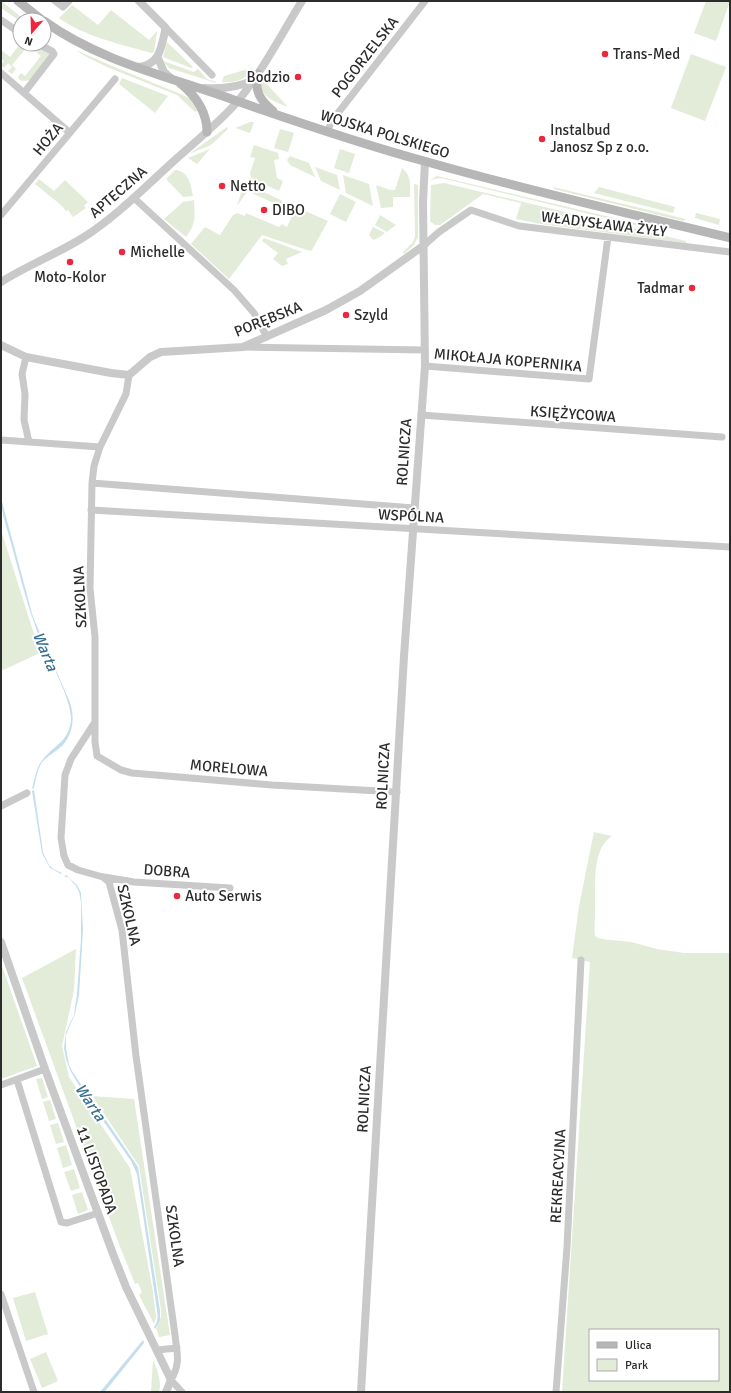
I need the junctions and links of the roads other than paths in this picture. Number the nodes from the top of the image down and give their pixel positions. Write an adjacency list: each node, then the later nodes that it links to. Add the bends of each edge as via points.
1 (18, 1): 7 (main road, WOJSKA POLSKIEGO)
2 (55, 1): 3 (street, via 63,7)
3 (69, 1)
4 (139, 1): 10 (street)
5 (302, 1): 17 (street, APTECZNA)
6 (425, 1): 24 (street, POGORZELSKA, via 332,122)
7 (32, 12)
8 (1, 20): 11 (street)
9 (52, 27): 14 (main road, WOJSKA POLSKIEGO, via 82,44)
10 (165, 27): 13 (street); 16 (street)
11 (12, 28)
12 (52, 51): 21 (street, via 56,52)
13 (158, 58): 14 (street, via 148,65); 19 (street, via 164,72)
14 (137, 67): 19 (main road, WOJSKA POLSKIEGO)
15 (1, 73): 21 (street)
16 (212, 75)
17 (256, 76): 20 (street, via 246,83 231,87); 22 (street, APTECZNA); 23 (main road, via 260,97)
18 (115, 79): 26 (street, HOŻA)
19 (175, 80): 20 (main road, WOJSKA POLSKIEGO); 25 (main road, via 199,103 205,116)
20 (196, 87): 22 (main road, WOJSKA POLSKIEGO)
21 (24, 93): 26 (street)
22 (237, 102): 23 (main road, WOJSKA POLSKIEGO); 25 (street, APTECZNA)
23 (277, 114): 24 (main road, WOJSKA POLSKIEGO)
24 (328, 131): 27 (main road, WOJSKA POLSKIEGO)
25 (207, 132): 28 (street, APTECZNA)
26 (70, 133): 30 (street, HOŻA)
27 (425, 162): 32 (main road, WOJSKA POLSKIEGO); 33 (street, ROLNICZA)
28 (134, 198): 35 (street, APTECZNA, via 83,238); 36 (street, via 234,290 254,313)
29 (477, 212): 31 (street, WŁADYSŁAWA ŻYŁY, via 519,226); 33 (street, PORĘBSKA, via 471,210)
30 (1, 215)
31 (608, 237): 34 (street, WŁADYSŁAWA ŻYŁY); 41 (street, MIKOŁAJA KOPERNIKA, via 589,379)
32 (730, 238)
33 (423, 246): 36 (street, PORĘBSKA, via 360,291); 39 (street, ROLNICZA)
34 (730, 252)
35 (1, 282)
36 (267, 337): 38 (street, PORĘBSKA)
37 (1, 345): 40 (street)
38 (243, 347): 39 (street, MIKOŁAJA KOPERNIKA); 42 (street, PORĘBSKA, via 161,352 150,357)
39 (425, 350): 41 (street, ROLNICZA)
40 (26, 357): 42 (street, via 111,374); 46 (street, via 22,374 26,394 24,420)
41 (425, 366): 43 (street, ROLNICZA)
42 (129, 375): 47 (street, SZKOLNA, via 126,394)
43 (421, 415): 44 (street, KSIĘŻYCOWA); 49 (street, ROLNICZA)
44 (722, 437)
45 (1, 440): 46 (street)
46 (29, 442): 47 (street)
47 (100, 447): 48 (street, SZKOLNA)
48 (92, 484): 49 (street); 50 (street, SZKOLNA)
49 (414, 508): 51 (street, ROLNICZA)
50 (91, 510): 51 (street, WSPÓLNA); 53 (street, SZKOLNA, via 90,588 95,636)
51 (413, 530): 52 (street, WSPÓLNA); 54 (street, ROLNICZA)
52 (730, 547)
53 (95, 722): 54 (street, MORELOWA, via 97,756 121,770 132,773); 57 (street, SZKOLNA, via 71,759 65,775 61,838 68,865)
54 (397, 792): 72 (street, ROLNICZA)
55 (27, 793): 56 (street)
56 (1, 806)
57 (103, 876): 58 (street, DOBRA, via 134,882); 66 (street, SZKOLNA, via 109,882 122,930 136,1056)
58 (230, 888)
59 (1, 942): 61 (street, 11 LISTOPADA)
60 (582, 960): 73 (street, REKREACYJNA, via 567,1247)
61 (45, 1069): 62 (street); 64 (street, 11 LISTOPADA)
62 (17, 1080): 63 (street); 64 (street, via 61,1222 67,1223)
63 (1, 1084)
64 (98, 1213): 67 (street, 11 LISTOPADA, via 115,1261)
65 (1, 1294): 69 (street)
66 (177, 1348): 67 (street); 68 (street, SZKOLNA, via 178,1366)
67 (157, 1350): 68 (street, 11 LISTOPADA)
68 (172, 1380): 70 (street); 71 (street)
69 (34, 1392)
70 (166, 1392)
71 (182, 1392)
72 (361, 1392)
73 (556, 1392)

